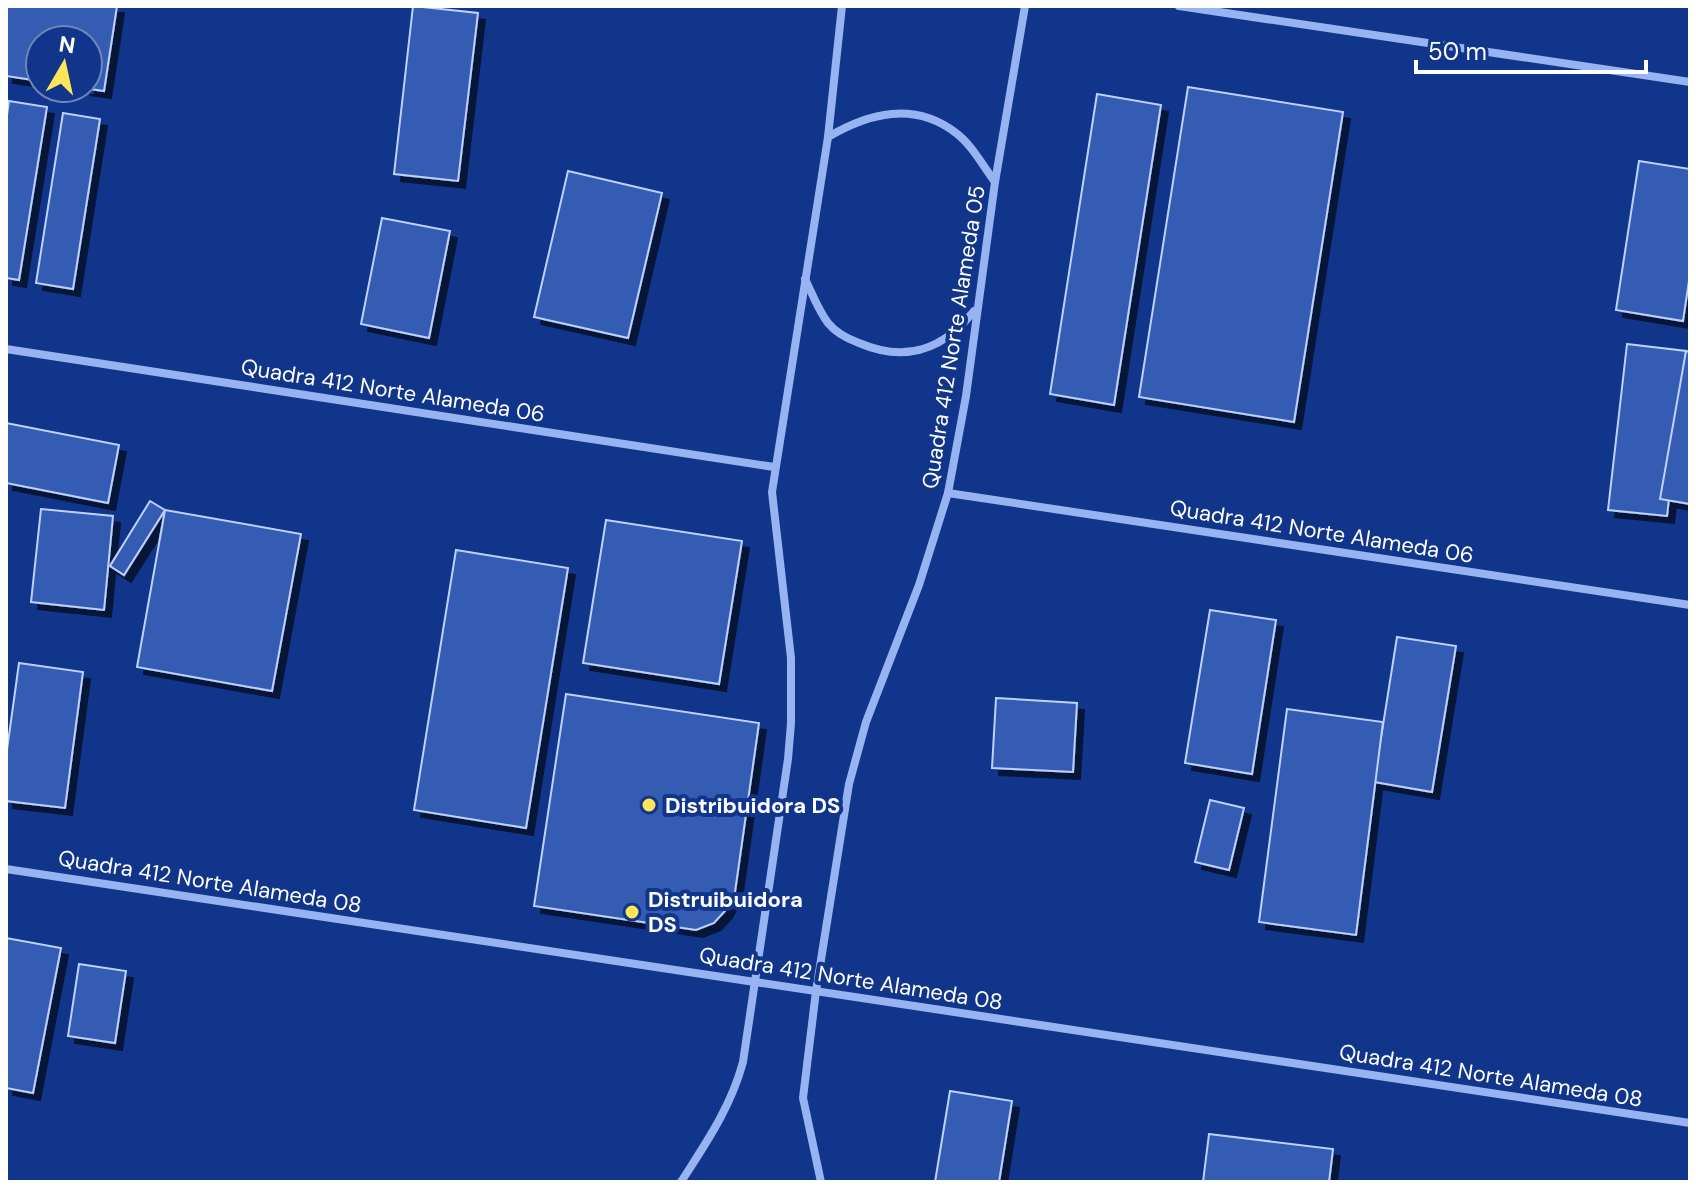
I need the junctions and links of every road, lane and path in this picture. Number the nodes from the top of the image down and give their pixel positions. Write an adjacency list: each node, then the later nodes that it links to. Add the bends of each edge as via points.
1 (842, 6): 5 (street)
2 (1025, 6): 6 (street, Quadra 412 Norte Alameda 05)
3 (1179, 6): 4 (street)
4 (1690, 82)
5 (828, 137): 6 (street, via 874,115 923,117 957,134); 7 (street)
6 (995, 182): 8 (street, Quadra 412 Norte Alameda 05)
7 (804, 278): 8 (street, via 837,331 885,352 933,346 954,334); 10 (street)
8 (976, 309): 11 (street, Quadra 412 Norte Alameda 05)
9 (6, 349): 10 (street, Quadra 412 Norte Alameda 06)
10 (774, 467): 14 (street, via 773,517 791,658 791,723)
11 (948, 493): 12 (street, Quadra 412 Norte Alameda 06); 15 (street, Quadra 412 Norte Alameda 05, via 857,750)
12 (1690, 605)
13 (6, 869): 14 (street, Quadra 412 Norte Alameda 08)
14 (755, 982): 15 (street, Quadra 412 Norte Alameda 08); 17 (street, via 735,1090)
15 (816, 991): 16 (street, Quadra 412 Norte Alameda 08); 18 (street, Quadra 412 Norte Alameda 05, via 803,1098)
16 (1690, 1123)
17 (681, 1182)
18 (821, 1182)

